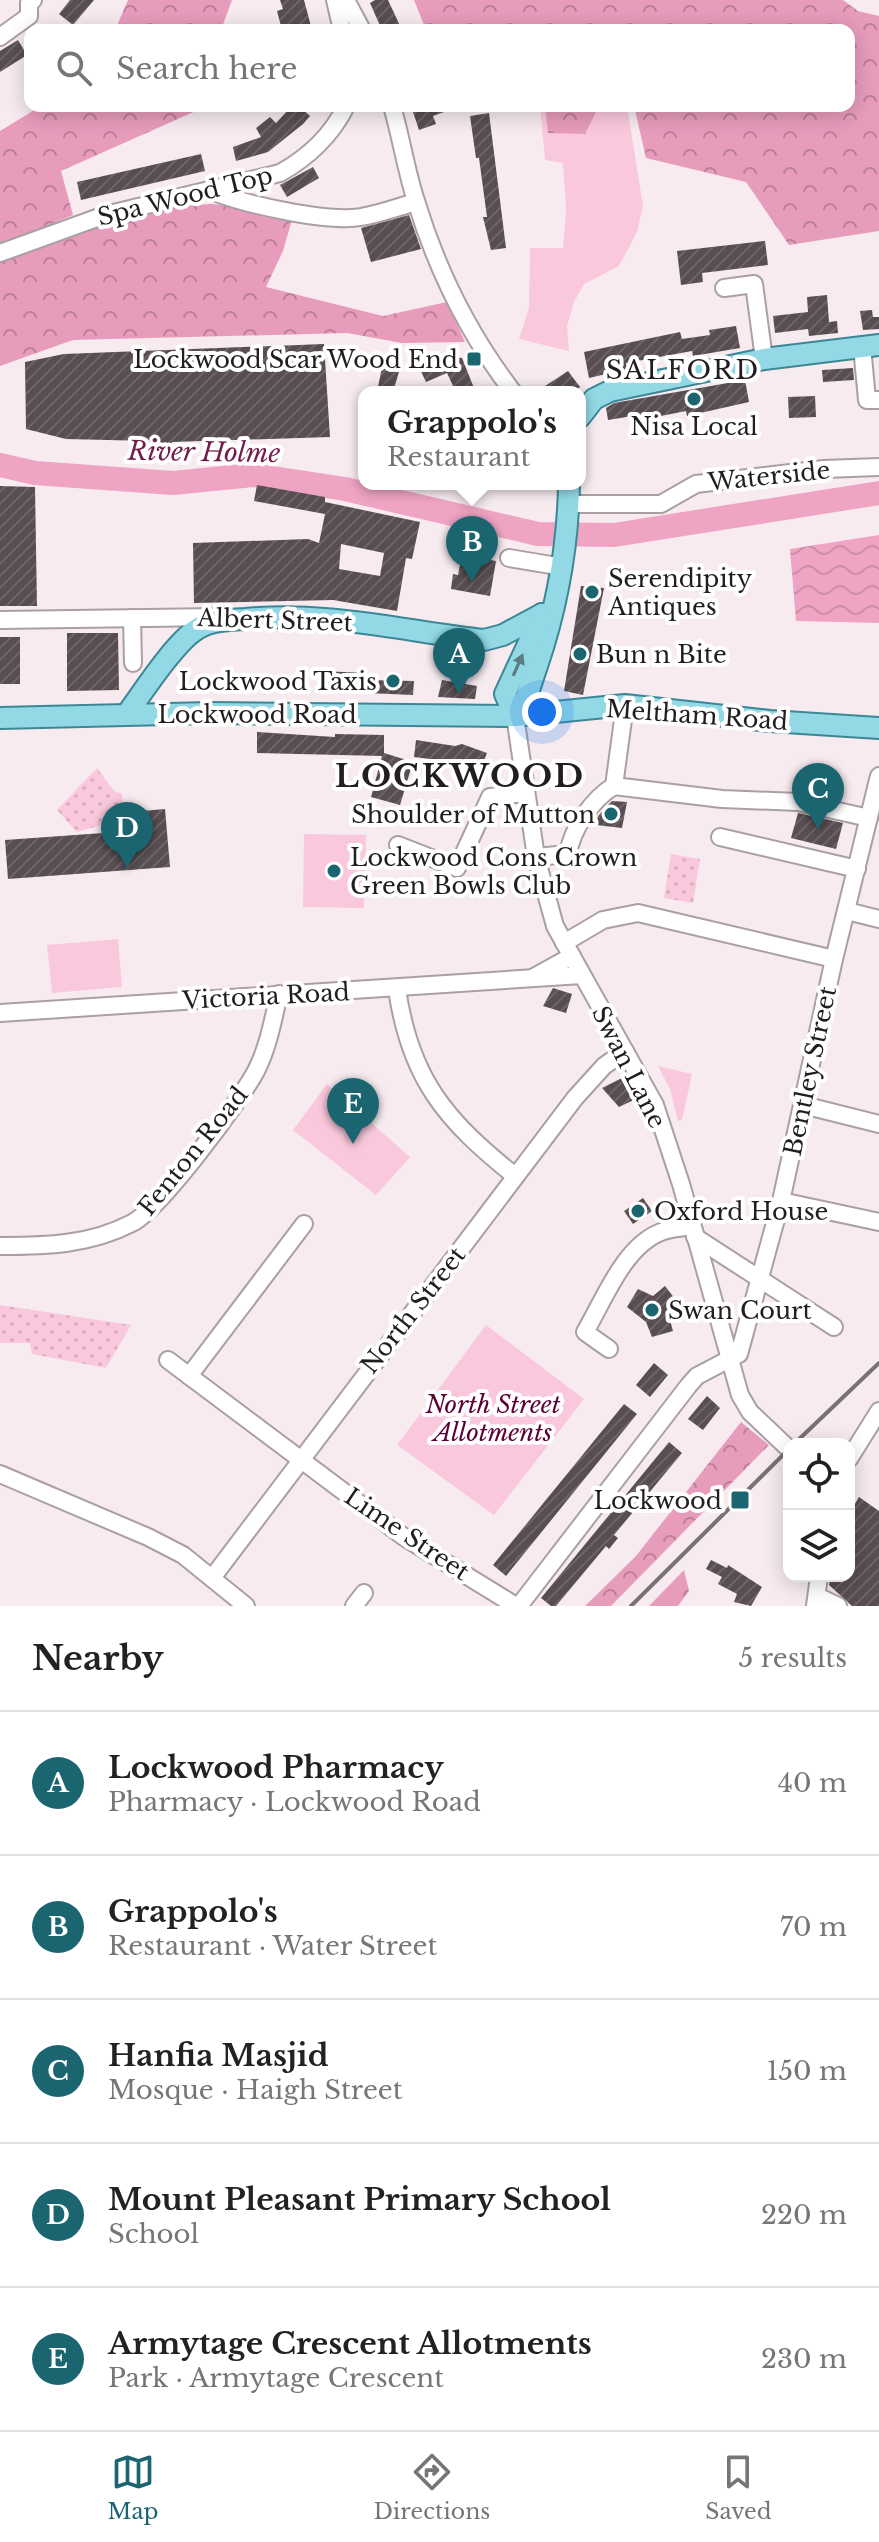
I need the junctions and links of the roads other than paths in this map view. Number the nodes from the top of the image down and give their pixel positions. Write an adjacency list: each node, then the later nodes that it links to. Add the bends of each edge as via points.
1 (33, 0): 6 (street, via 29,16)
2 (335, 0): 4 (street)
3 (346, 0): 5 (street)
4 (341, 24)
5 (359, 24)
6 (0, 37)
7 (342, 112): 9 (street, Spa Wood Top, via 300,162 280,173)
8 (394, 112): 10 (street)
9 (212, 191): 10 (street, via 232,200 336,217 359,218); 11 (street, Spa Wood Top, via 105,215)
10 (416, 202): 15 (street, via 476,342)
11 (0, 253)
12 (724, 288): 14 (street, via 754,284)
13 (871, 346): 14 (main road); 16 (street, via 867,400)
14 (764, 359): 17 (main road, via 610,391)
15 (509, 386)
16 (879, 400)
17 (586, 409)
18 (879, 467): 19 (street, Waterside, via 696,484 661,504)
19 (569, 501): 21 (main road)
20 (509, 558): 21 (street)
21 (563, 564): 22 (main road)
22 (549, 608): 25 (main road, Albert Street, via 484,640 329,617); 29 (main road, via 527,702)
23 (132, 618): 24 (street, Albert Street); 25 (street, Albert Street); 26 (street)
24 (0, 620)
25 (230, 620): 28 (main road, via 195,629)
26 (133, 663)
27 (625, 705): 29 (main road, Meltham Road); 31 (main road, Meltham Road); 33 (street)
28 (127, 714): 29 (main road, Lockwood Road); 30 (main road, Lockwood Road)
29 (515, 716): 34 (street, Swan Lane)
30 (0, 718)
31 (879, 728)
32 (879, 776): 35 (street, Bentley Street)
33 (614, 786): 35 (street, via 798,802); 38 (street, via 602,793 578,826 568,854)
34 (525, 793): 37 (street, via 490,797 457,868); 38 (street, Swan Lane)
35 (869, 818): 39 (street, Bentley Street)
36 (720, 837): 39 (street)
37 (398, 845)
38 (536, 857): 42 (street, Swan Lane, via 555,926)
39 (857, 869): 40 (street, Bentley Street)
40 (847, 911): 41 (street); 43 (street, Bentley Street)
41 (879, 919)
42 (568, 950): 43 (street, Victoria Road, via 603,920 638,913); 44 (street, Swan Lane); 45 (street, Victoria Road)
43 (834, 959): 50 (street, Bentley Street)
44 (582, 975): 45 (street, Victoria Road); 49 (street, Swan Lane)
45 (532, 978): 46 (street, Victoria Road)
46 (397, 989): 47 (street, Victoria Road); 52 (street, via 411,1051 431,1093 464,1134)
47 (279, 994): 48 (street, Victoria Road); 57 (street, Fenton Road, via 258,1067 242,1095 136,1222 93,1240)
48 (0, 1013)
49 (625, 1051): 52 (street, North Street, via 589,1081); 56 (street, Swan Lane, via 655,1105)
50 (803, 1105): 51 (street); 53 (street, Bentley Street)
51 (879, 1124)
52 (515, 1176): 67 (street, North Street)
53 (781, 1201): 54 (street); 58 (street, Bentley Street)
54 (879, 1222)
55 (304, 1224): 63 (street)
56 (694, 1231): 58 (street); 60 (street, via 660,1232 621,1270 585,1332); 61 (street, Swan Lane)
57 (0, 1246)
58 (759, 1279): 59 (street); 61 (street, Bentley Street, via 739,1354)
59 (834, 1327)
60 (609, 1349)
61 (729, 1359): 65 (street, Swan Lane, via 750,1412); 72 (street, via 689,1385)
62 (168, 1360): 63 (street, Lime Street)
63 (189, 1376): 67 (street, Lime Street)
64 (879, 1411): 66 (street)
65 (783, 1443)
66 (855, 1449)
67 (299, 1460): 69 (street, North Street); 72 (street, Lime Street, via 404,1537)
68 (0, 1474): 69 (street, via 148,1537)
69 (212, 1578): 71 (street)
70 (816, 1601): 73 (street)
71 (246, 1606)
72 (518, 1606)
73 (838, 1606)

